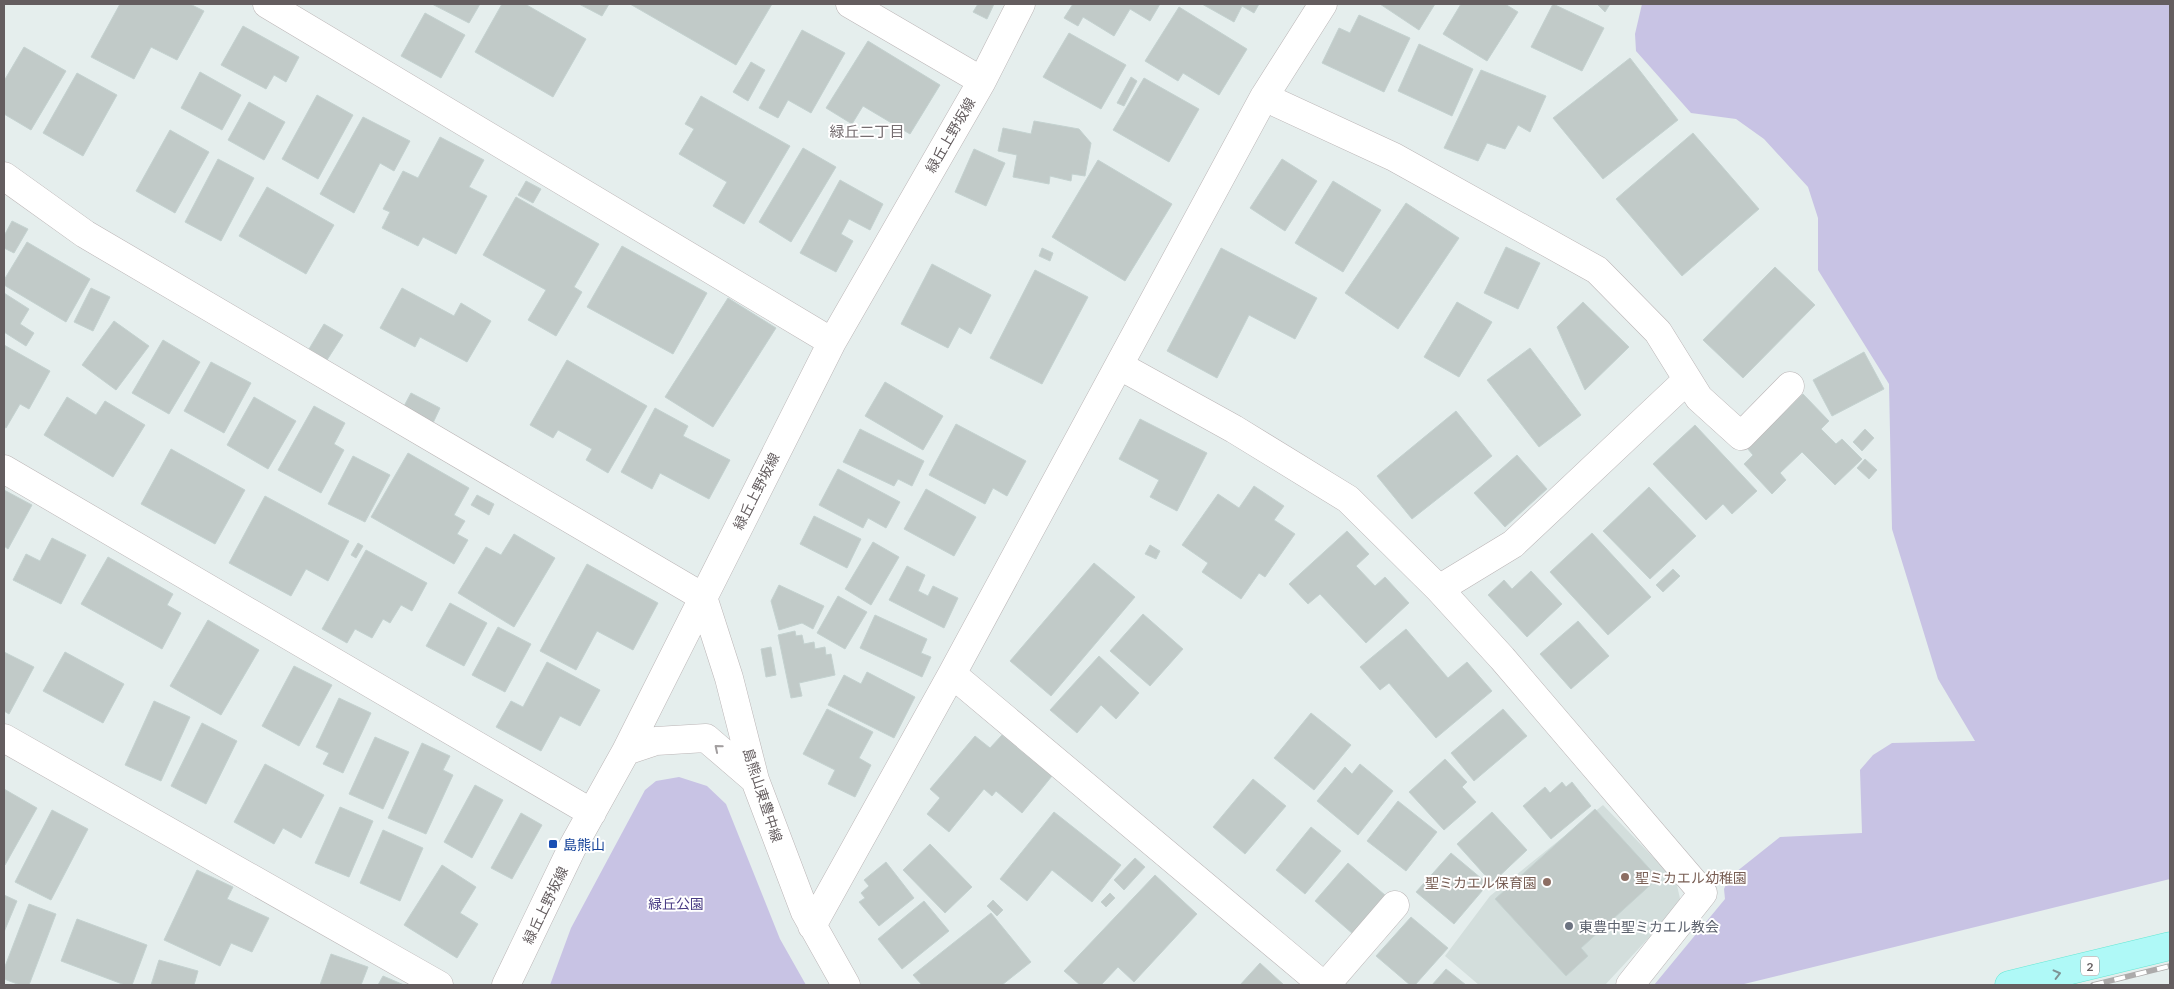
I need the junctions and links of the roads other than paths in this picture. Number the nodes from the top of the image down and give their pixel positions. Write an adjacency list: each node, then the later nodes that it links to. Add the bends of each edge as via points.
1 (267, 4): 8 (street)
2 (850, 4): 5 (street)
3 (1021, 4): 5 (street, 緑丘上野坂線)
4 (1323, 4): 6 (street)
5 (982, 81): 8 (street, 緑丘上野坂線)
6 (1264, 97): 9 (street); 10 (street, via 1394,157 1597,270 1658,332)
7 (4, 176): 14 (street, via 85,234)
8 (832, 342): 14 (street, 緑丘上野坂線)
9 (1120, 366): 13 (street, via 1348,499); 15 (street)
10 (1687, 380): 11 (street, via 1699,398 1741,436); 13 (street, via 1513,544)
11 (1790, 386)
12 (4, 469): 19 (street)
13 (1439, 589): 27 (street, via 1703,893)
14 (703, 597): 17 (street, 緑丘上野坂線); 18 (street, 島熊山東豊中線)
15 (952, 674): 21 (street); 26 (street)
16 (4, 738): 23 (street)
17 (626, 752): 18 (street, one-way to 17, via 706,738 656,741); 19 (street, 緑丘上野坂線)
18 (755, 780): 21 (street, 島熊山東豊中線)
19 (592, 813): 24 (street, 緑丘上野坂線)
20 (1395, 905): 26 (street)
21 (812, 926): 25 (street, 島熊山東豊中線)
22 (2170, 946): 28 (main road, 2, one-way to 22)
23 (439, 985)
24 (506, 985)
25 (846, 985)
26 (1325, 985)
27 (1630, 985)
28 (2009, 985)

